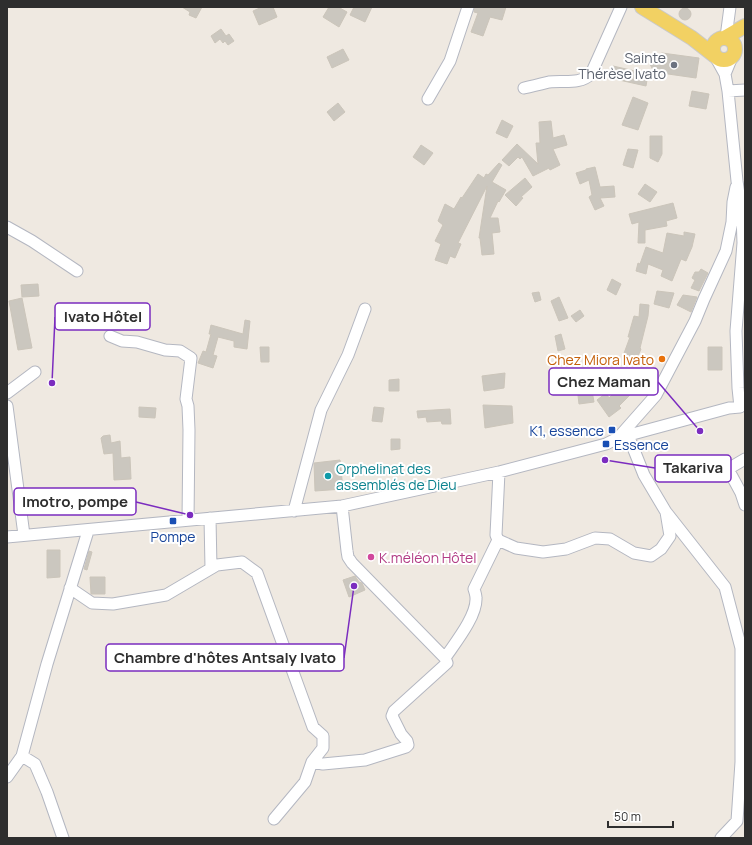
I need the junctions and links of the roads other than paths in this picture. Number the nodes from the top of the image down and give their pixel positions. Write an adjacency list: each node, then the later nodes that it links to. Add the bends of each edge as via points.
1 (468, 7): 15 (street, via 450,61)
2 (621, 7): 12 (street, via 591,74 578,80 550,82)
3 (642, 7): 7 (main road)
4 (730, 7): 8 (street)
5 (745, 26): 8 (main road)
6 (745, 35): 9 (main road)
7 (692, 38): 8 (main road); 10 (main road)
8 (721, 39): 9 (main road, via 731,39 734,43); 10 (main road, via 712,48)
9 (734, 52): 10 (main road, via 724,60); 11 (street)
10 (715, 56): 11 (street)
11 (725, 74): 14 (street)
12 (524, 88)
13 (745, 90): 14 (street)
14 (728, 91): 16 (street)
15 (428, 99)
16 (737, 181): 22 (street, via 743,243 736,331); 26 (street, via 726,251 695,321 656,395)
17 (7, 227): 18 (street)
18 (77, 271)
19 (365, 309): 31 (street, via 348,355 321,410)
20 (110, 336): 34 (street, via 122,341 180,351 191,358 186,399 189,430)
21 (36, 372): 23 (street)
22 (742, 388): 25 (street)
23 (7, 393)
24 (7, 406): 36 (street)
25 (742, 409): 26 (street, via 729,408)
26 (623, 437): 28 (street, via 606,444); 32 (street)
27 (745, 459): 29 (street, via 728,469)
28 (499, 472): 30 (street); 38 (street, via 496,535)
29 (745, 505)
30 (342, 506): 31 (street); 41 (street, via 348,557 352,563)
31 (294, 511): 33 (street)
32 (666, 512): 38 (street, via 670,536 661,549 651,556 634,553 610,539 595,538 566,549 543,552 516,548); 46 (street, via 725,587 741,648)
33 (210, 518): 34 (street); 39 (street)
34 (188, 520): 35 (street)
35 (88, 531): 36 (street); 40 (street)
36 (24, 535): 37 (street)
37 (7, 537)
38 (498, 540): 41 (street, via 474,589 477,599 474,611)
39 (211, 568): 40 (street, via 166,595 113,604 92,603); 43 (street, via 242,562 257,573 313,727 323,736 323,748)
40 (70, 588): 42 (street)
41 (445, 658): 43 (street, via 447,663 394,711 392,716 407,740 406,747 366,760 323,764)
42 (22, 756): 44 (street); 47 (street, via 35,764)
43 (312, 762): 45 (street, via 305,782)
44 (7, 777)
45 (274, 819)
46 (741, 821): 48 (street)
47 (63, 838)
48 (721, 838)

